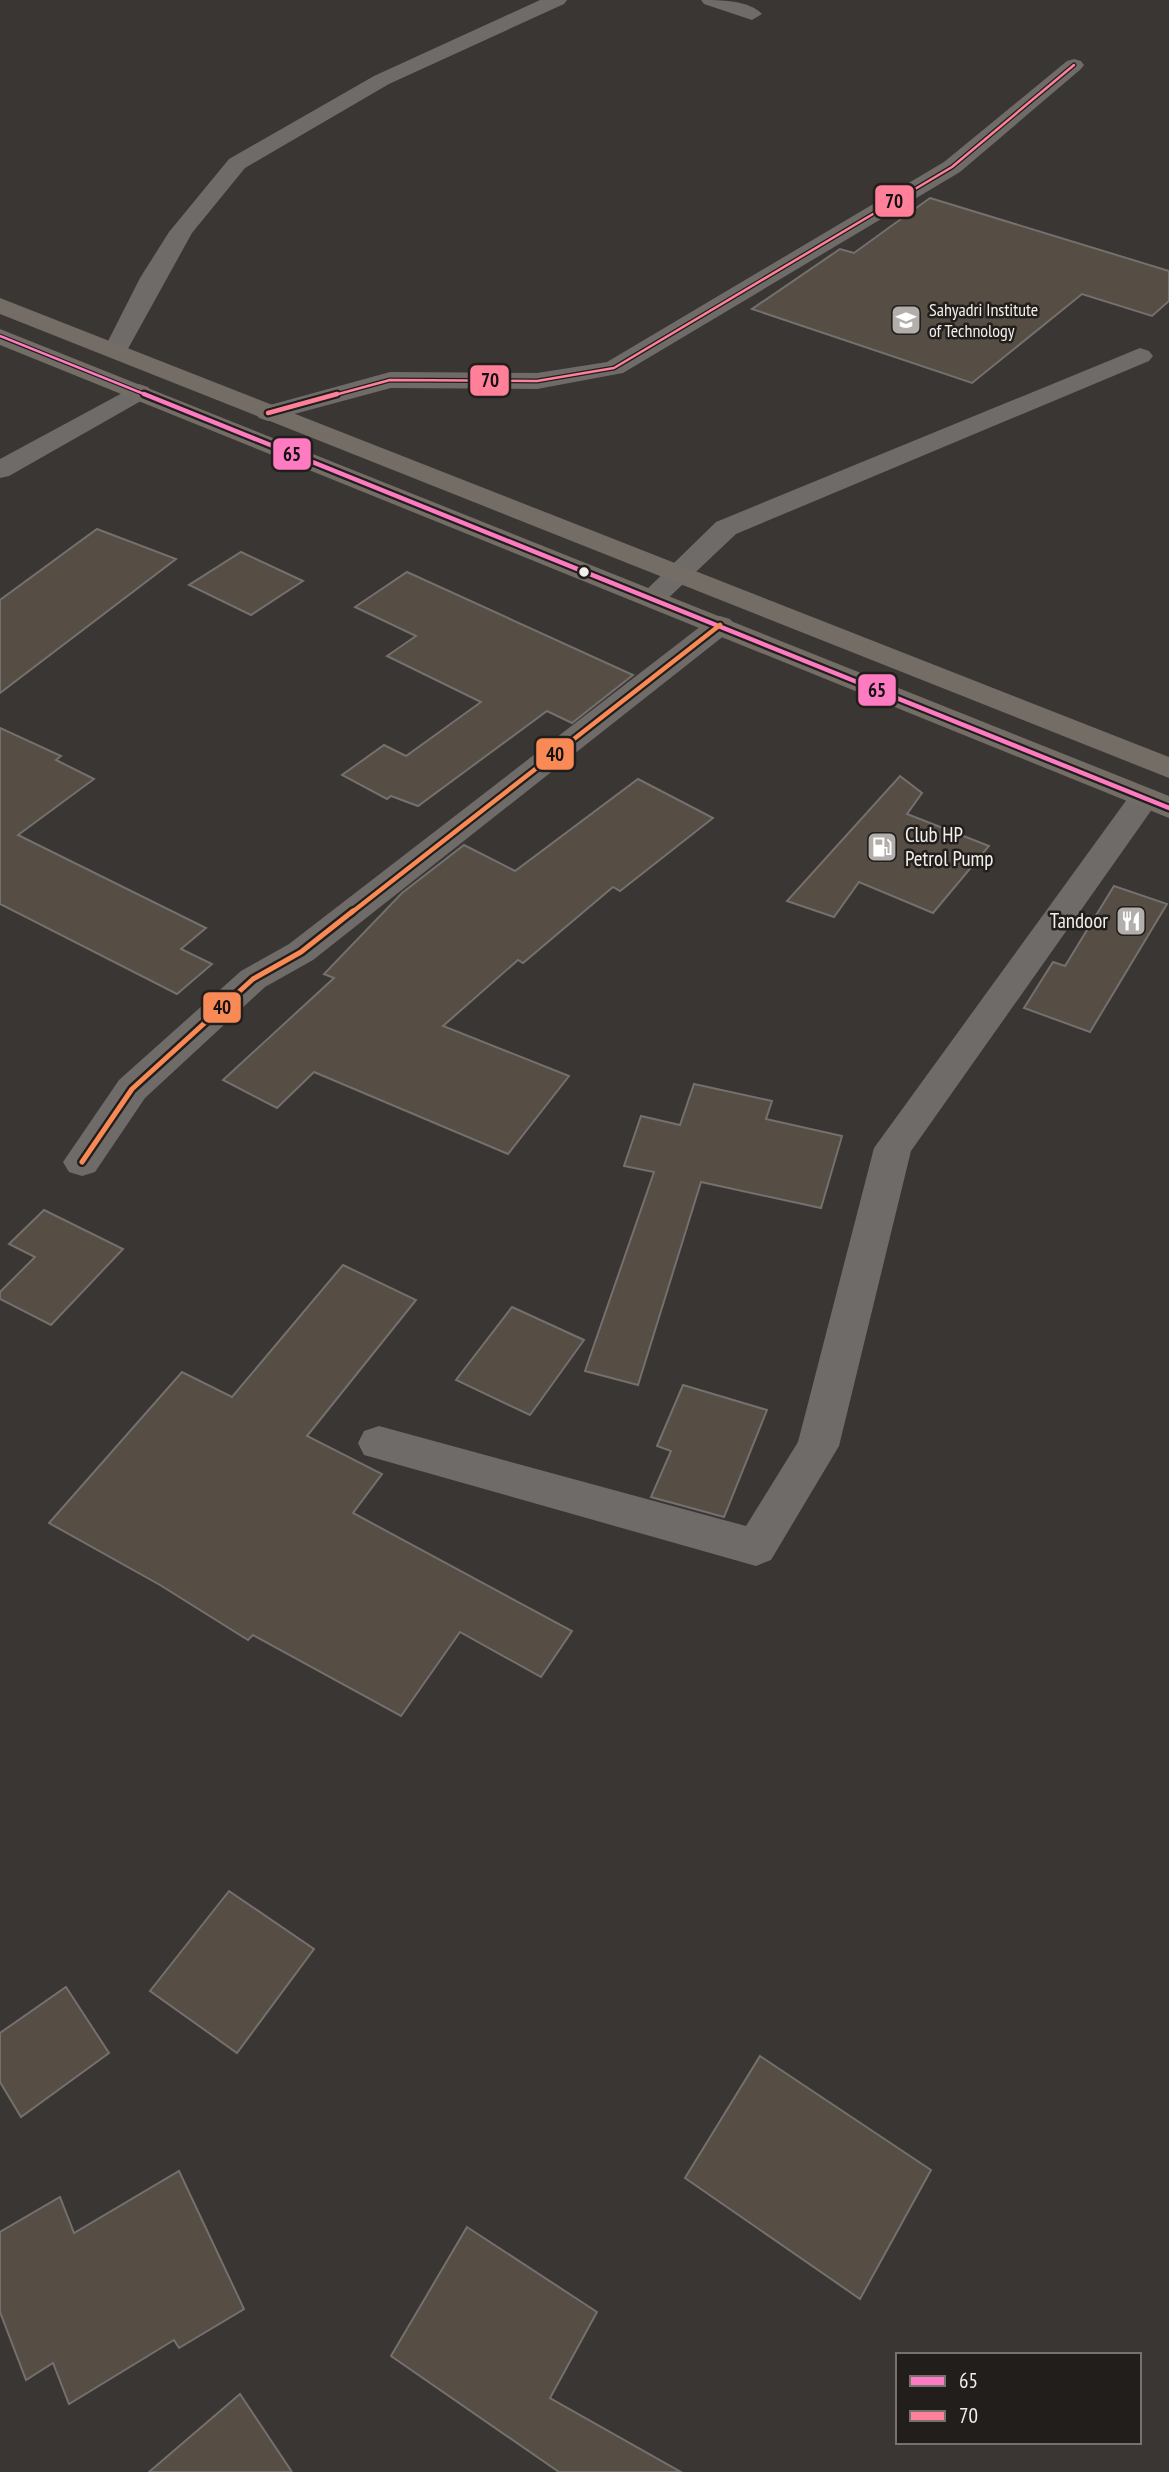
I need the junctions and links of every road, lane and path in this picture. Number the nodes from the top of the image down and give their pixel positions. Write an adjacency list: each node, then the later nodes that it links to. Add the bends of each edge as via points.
1 (557, 0): 7 (street, via 403,71 303,123 234,166 198,206)
2 (711, 0): 3 (street)
3 (752, 14)
4 (1074, 65): 10 (street, via 952,167 614,368 537,381 390,380)
5 (0, 305): 7 (highway)
6 (0, 336): 9 (highway)
7 (114, 351): 10 (highway)
8 (1140, 356): 12 (street, via 726,528)
9 (139, 392): 11 (street); 13 (highway)
10 (268, 412): 12 (highway)
11 (0, 470)
12 (676, 574): 13 (street); 15 (highway)
13 (652, 598): 14 (highway)
14 (720, 625): 16 (highway); 17 (street, via 301,952 253,979 132,1089)
15 (1169, 768)
16 (1157, 803): 18 (street, via 893,1148 818,1446 756,1547)
17 (82, 1161)
18 (379, 1443)

